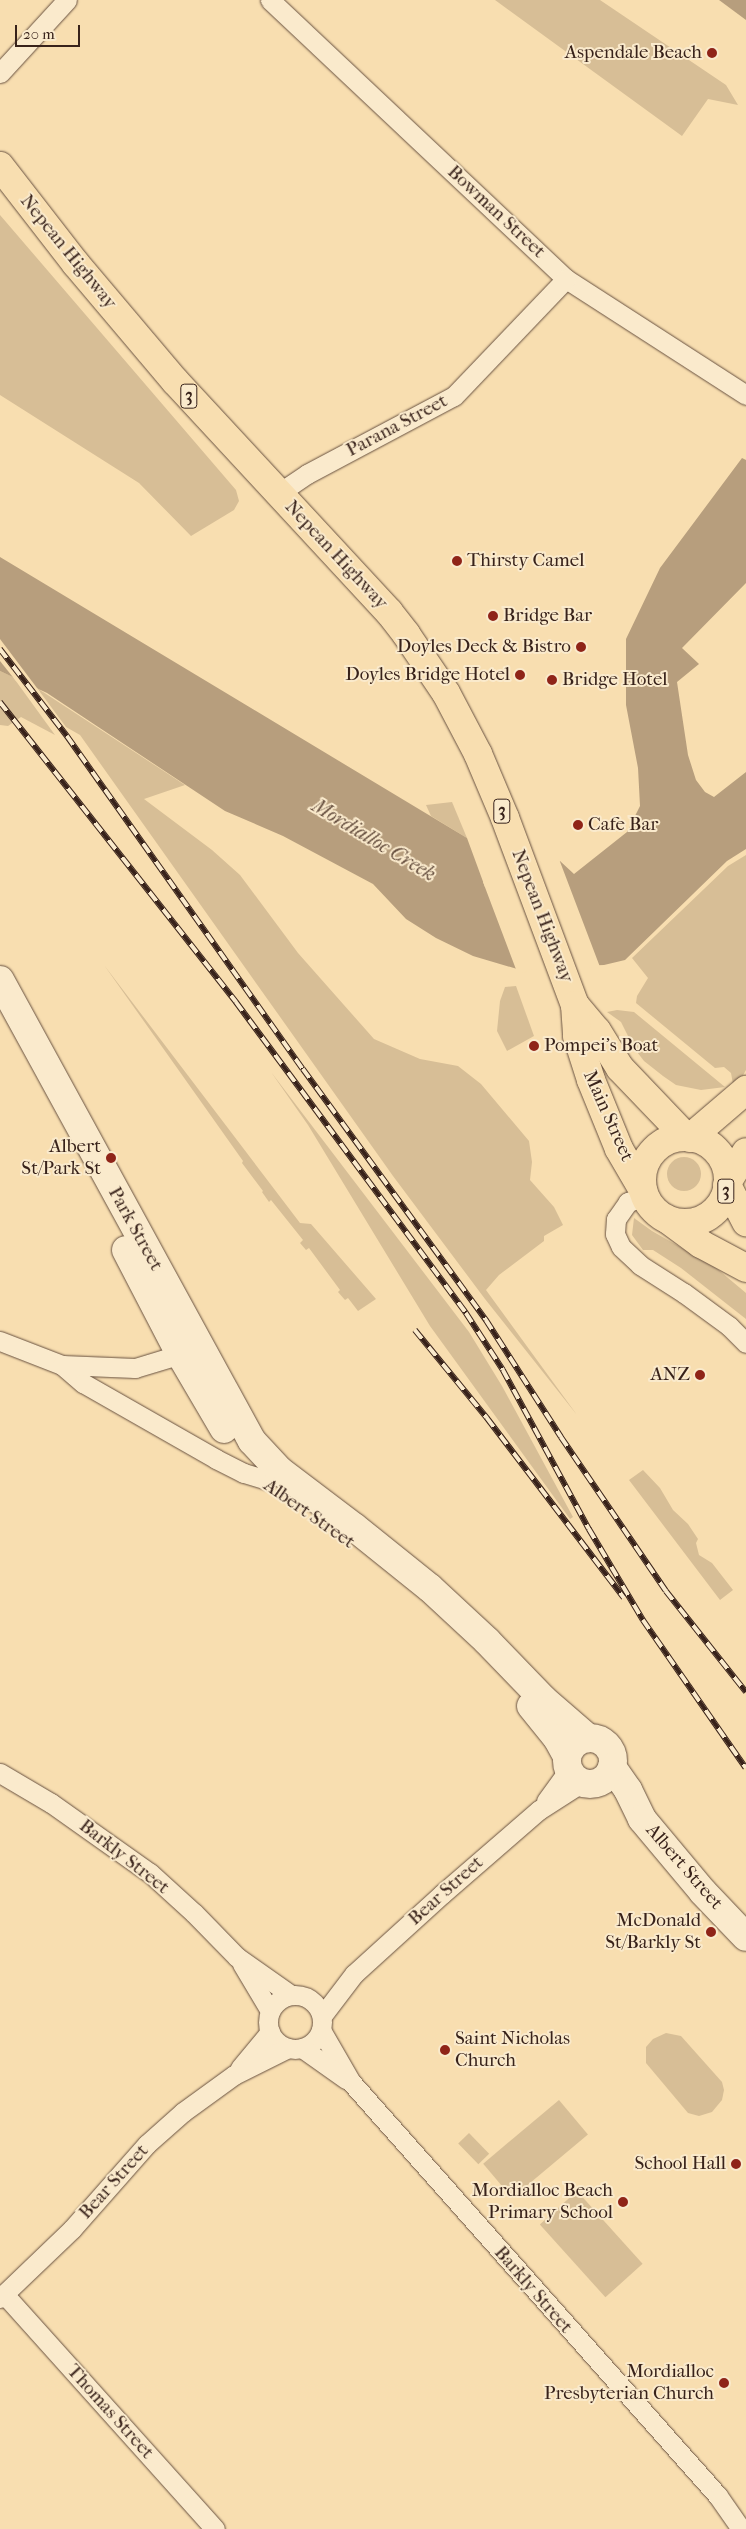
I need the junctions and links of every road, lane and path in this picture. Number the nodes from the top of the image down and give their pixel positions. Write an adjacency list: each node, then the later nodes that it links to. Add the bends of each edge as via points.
1 (67, 0): 3 (street)
2 (270, 0): 5 (street, Bowman Street)
3 (0, 73)
4 (0, 166): 7 (main road, Nepean Highway / 3, via 76,264 170,375)
5 (566, 279): 6 (street, Bowman Street); 7 (street, Parana Street, via 454,396 307,474)
6 (746, 395)
7 (279, 493): 9 (main road, Nepean Highway / 3, via 389,612 446,693 478,754)
8 (0, 980): 21 (street, Park Street)
9 (575, 1004): 12 (main road, Main Street / 3, via 620,1068); 15 (main road, Main Street / 3, via 577,1036 591,1080 620,1148)
10 (0, 1018): 21 (street, Park Street, via 101,1201)
11 (746, 1090): 12 (main road)
12 (688, 1137): 14 (main road, 3, via 715,1150 726,1167); 15 (main road, via 672,1139 654,1150 644,1168)
13 (746, 1152): 14 (main road)
14 (728, 1183): 16 (main road, 3, via 720,1204 704,1218 684,1223); 17 (main road, 3)
15 (644, 1193): 16 (main road, 3, via 653,1209); 20 (street, via 628,1202 616,1218 615,1234 621,1247 635,1261 729,1326)
16 (664, 1218): 18 (main road, 3, via 701,1244)
17 (746, 1222)
18 (746, 1268)
19 (0, 1341): 22 (street, Albert Street)
20 (746, 1343)
21 (190, 1351): 22 (street, via 135,1368); 23 (street, Park Street, via 236,1447)
22 (62, 1365): 23 (street, Albert Street, via 83,1383 216,1459 244,1473)
23 (274, 1476): 24 (street, Albert Street, via 354,1526 430,1588 543,1699); 25 (street, Albert Street, via 476,1650 524,1698)
24 (588, 1738): 25 (street, via 575,1744); 25 (street, Albert Street, via 607,1746 611,1752)
25 (584, 1772): 27 (street, Albert Street, via 642,1819); 29 (street, Bear Street)
26 (0, 1773): 28 (street, Barkly Street, via 51,1803 150,1873)
27 (746, 1938)
28 (237, 1957): 30 (street, Barkly Street); 32 (street, Barkly Street)
29 (354, 1974): 31 (street, Bear Street); 33 (street, Bear Street)
30 (291, 1995): 31 (street); 32 (street, via 282,1998)
31 (311, 2000): 33 (street)
32 (270, 2011): 34 (street)
33 (321, 2023): 35 (street, via 317,2038); 37 (street, Barkly Street)
34 (270, 2032): 35 (street, via 281,2045); 36 (street, Bear Street)
35 (295, 2048): 36 (street, Bear Street); 37 (street, Barkly Street)
36 (234, 2075): 38 (street, Bear Street, via 183,2112 147,2144 72,2230)
37 (351, 2082): 39 (street, Barkly Street)
38 (2, 2296): 41 (street, Thomas Street)
39 (718, 2496): 40 (street, Barkly Street); 42 (street, Barkly Street)
40 (746, 2515)
41 (215, 2529)
42 (741, 2529)

